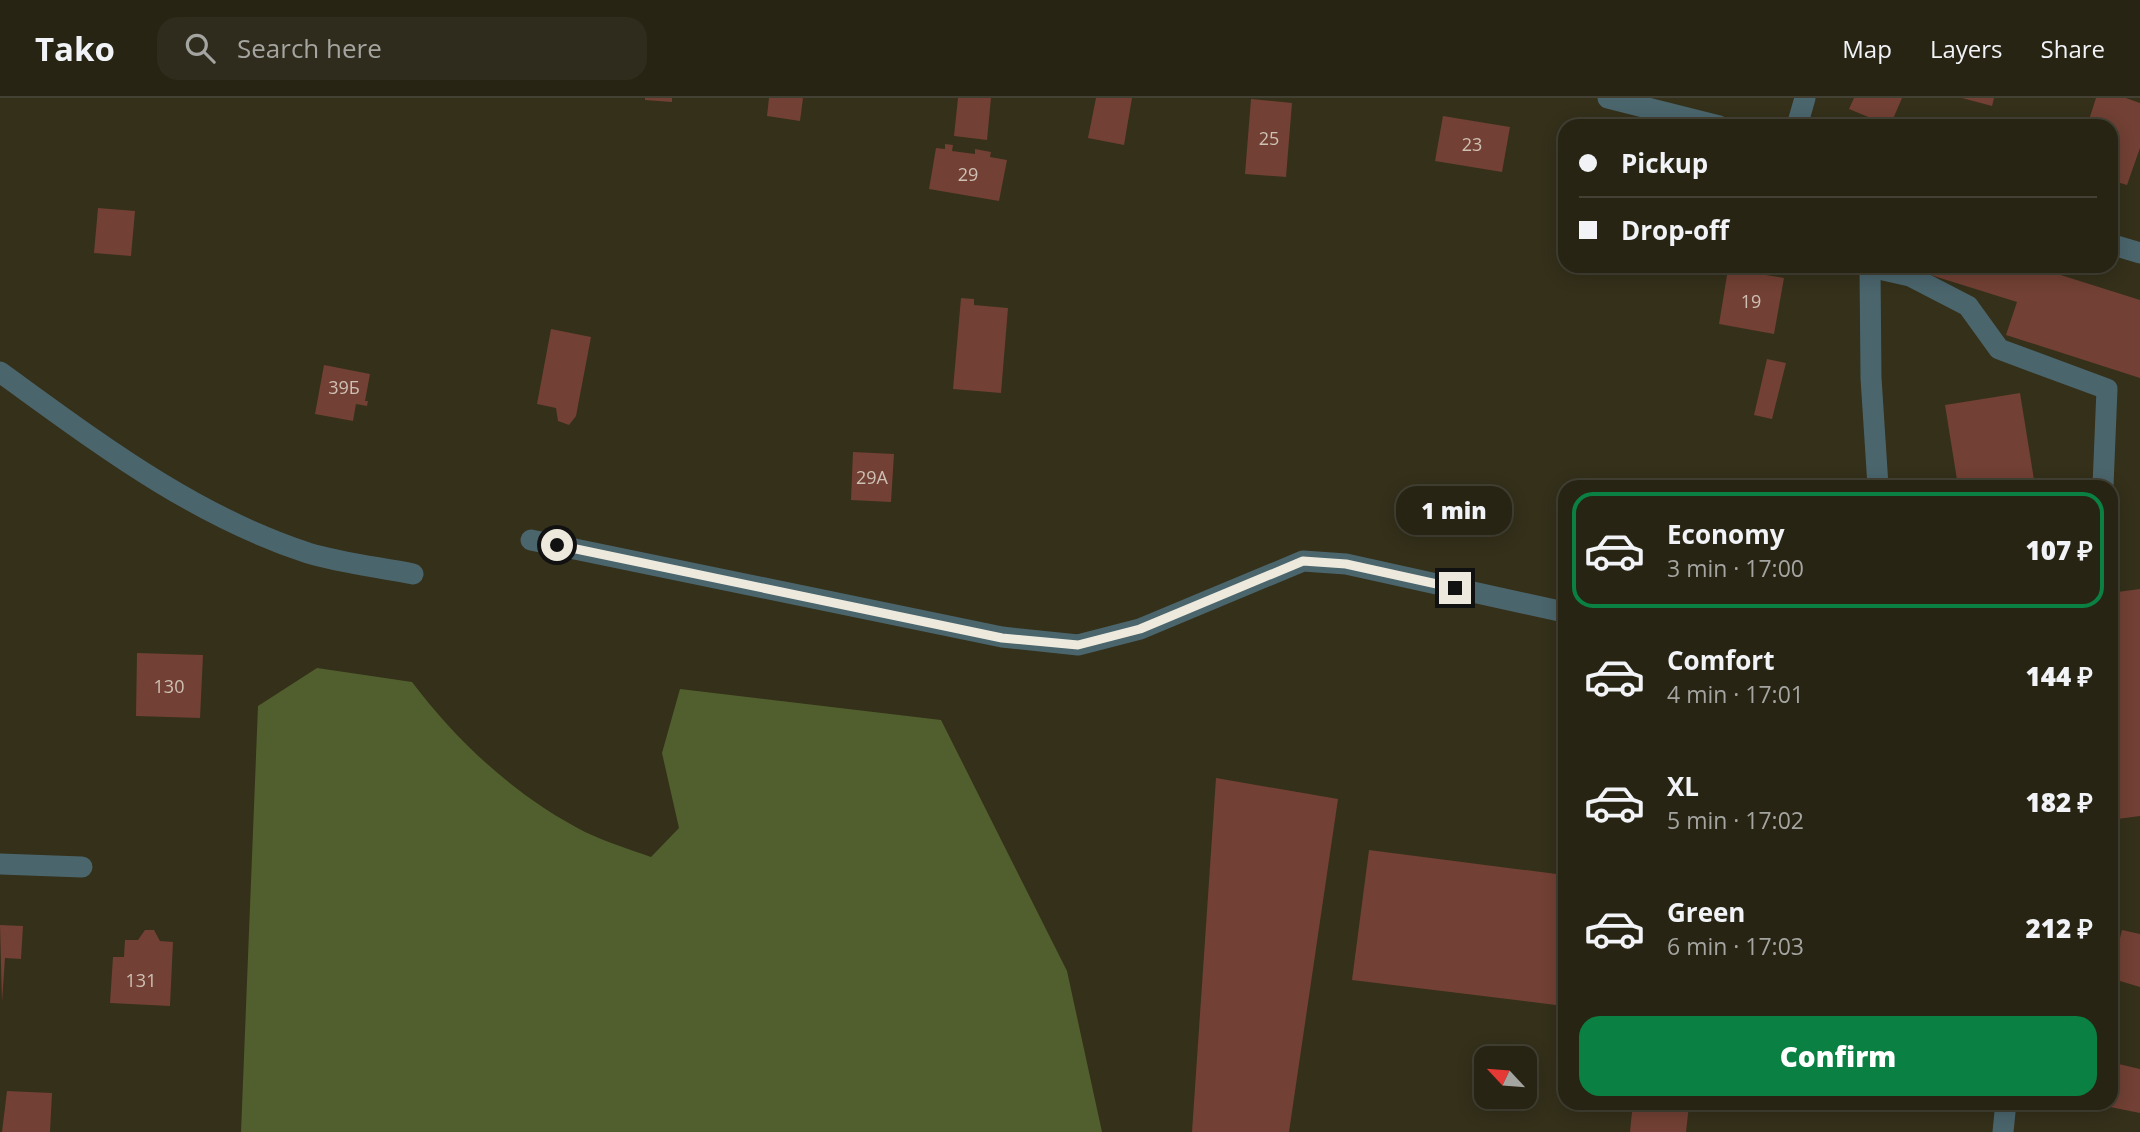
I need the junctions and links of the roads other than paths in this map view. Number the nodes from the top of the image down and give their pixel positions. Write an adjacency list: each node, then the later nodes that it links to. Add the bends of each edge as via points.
1 (1608, 98): 3 (street)
2 (1805, 98): 4 (street)
3 (1692, 119)
4 (1799, 119)
5 (2118, 246): 6 (street)
6 (2140, 253)
7 (1870, 273): 10 (street)
8 (1897, 273): 11 (street, via 1968,306 1999,349 2107,389)
9 (0, 372): 13 (street, via 157,484 230,523 309,553)
10 (1878, 480)
11 (2104, 480)
12 (531, 540): 14 (street, via 1002,638 1078,645 1140,629 1303,561 1346,564)
13 (413, 574)
14 (1558, 611)
15 (0, 863): 16 (street)
16 (82, 867)
17 (2005, 1110): 18 (street)
18 (2003, 1132)

